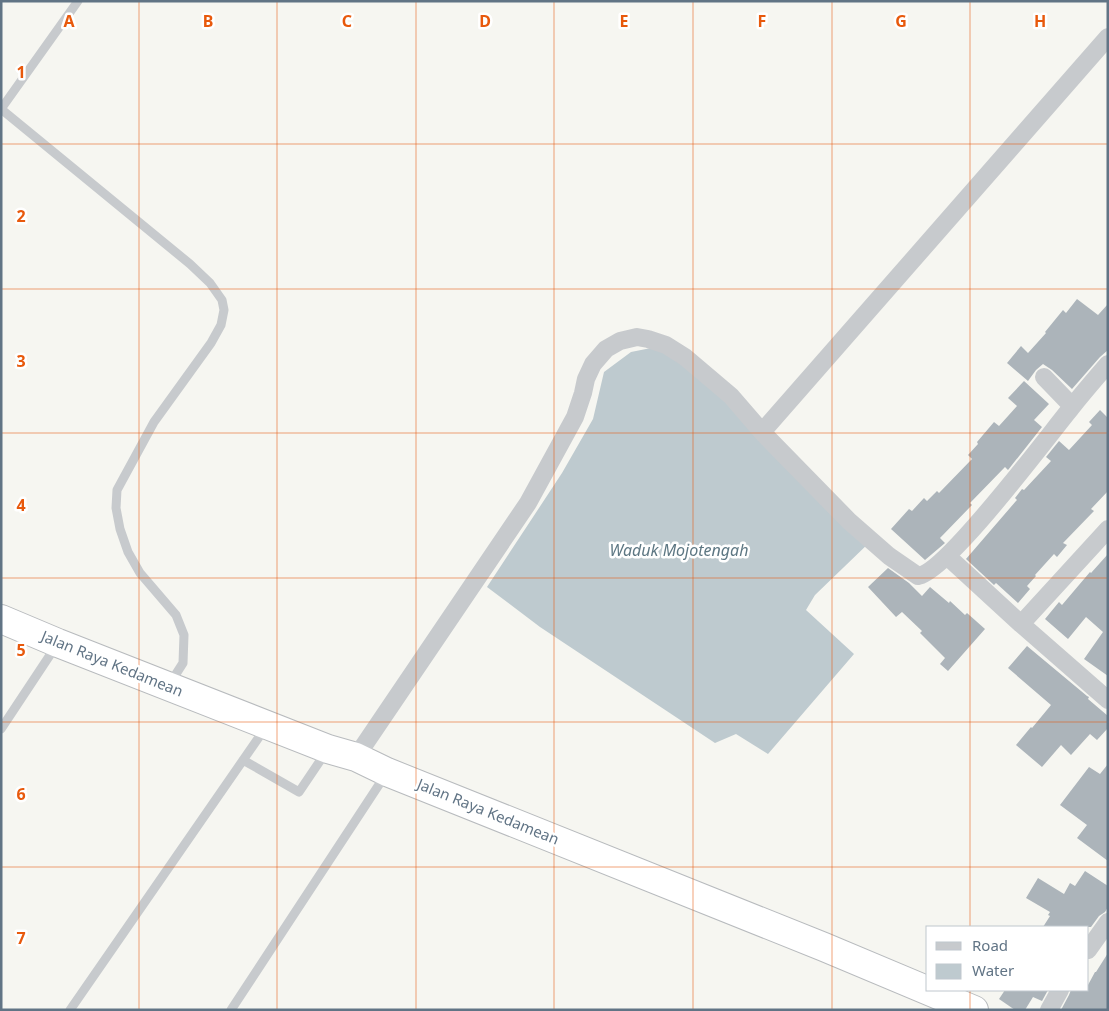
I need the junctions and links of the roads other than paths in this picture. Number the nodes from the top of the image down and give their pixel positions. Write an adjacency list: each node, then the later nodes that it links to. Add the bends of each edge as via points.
1 (78, 1): 3 (lane)
2 (1108, 37): 7 (street)
3 (1, 109): 13 (lane, via 190,264 222,300 221,325 154,422 117,490 116,508 128,552 140,573 176,615 184,635 183,663)
4 (1108, 364): 6 (street)
5 (1044, 377): 6 (street)
6 (1072, 406): 9 (street, via 987,513)
7 (762, 432): 9 (street, via 849,521 918,576 924,575); 18 (street, via 731,396 666,345 637,337 606,349 593,364 575,417 528,503)
8 (1108, 529): 11 (street)
9 (947, 556): 11 (street)
10 (1, 619): 12 (highway, Jalan Raya Kedamean)
11 (1021, 624): 14 (street)
12 (58, 643): 13 (highway, Jalan Raya Kedamean); 16 (lane)
13 (168, 686): 15 (highway, Jalan Raya Kedamean)
14 (1108, 700)
15 (268, 725): 17 (highway, Jalan Raya Kedamean); 19 (lane)
16 (1, 729)
17 (328, 749): 18 (highway, Jalan Raya Kedamean); 19 (lane, via 299,792)
18 (356, 757): 20 (highway, Jalan Raya Kedamean)
19 (243, 760): 26 (lane)
20 (387, 772): 23 (highway, Jalan Raya Kedamean); 27 (lane)
21 (1108, 922): 22 (street)
22 (1089, 949)
23 (926, 990)
24 (928, 991): 28 (highway, Jalan Raya Kedamean)
25 (1059, 991): 29 (street)
26 (70, 1010)
27 (231, 1010)
28 (974, 1010)
29 (1049, 1010)

